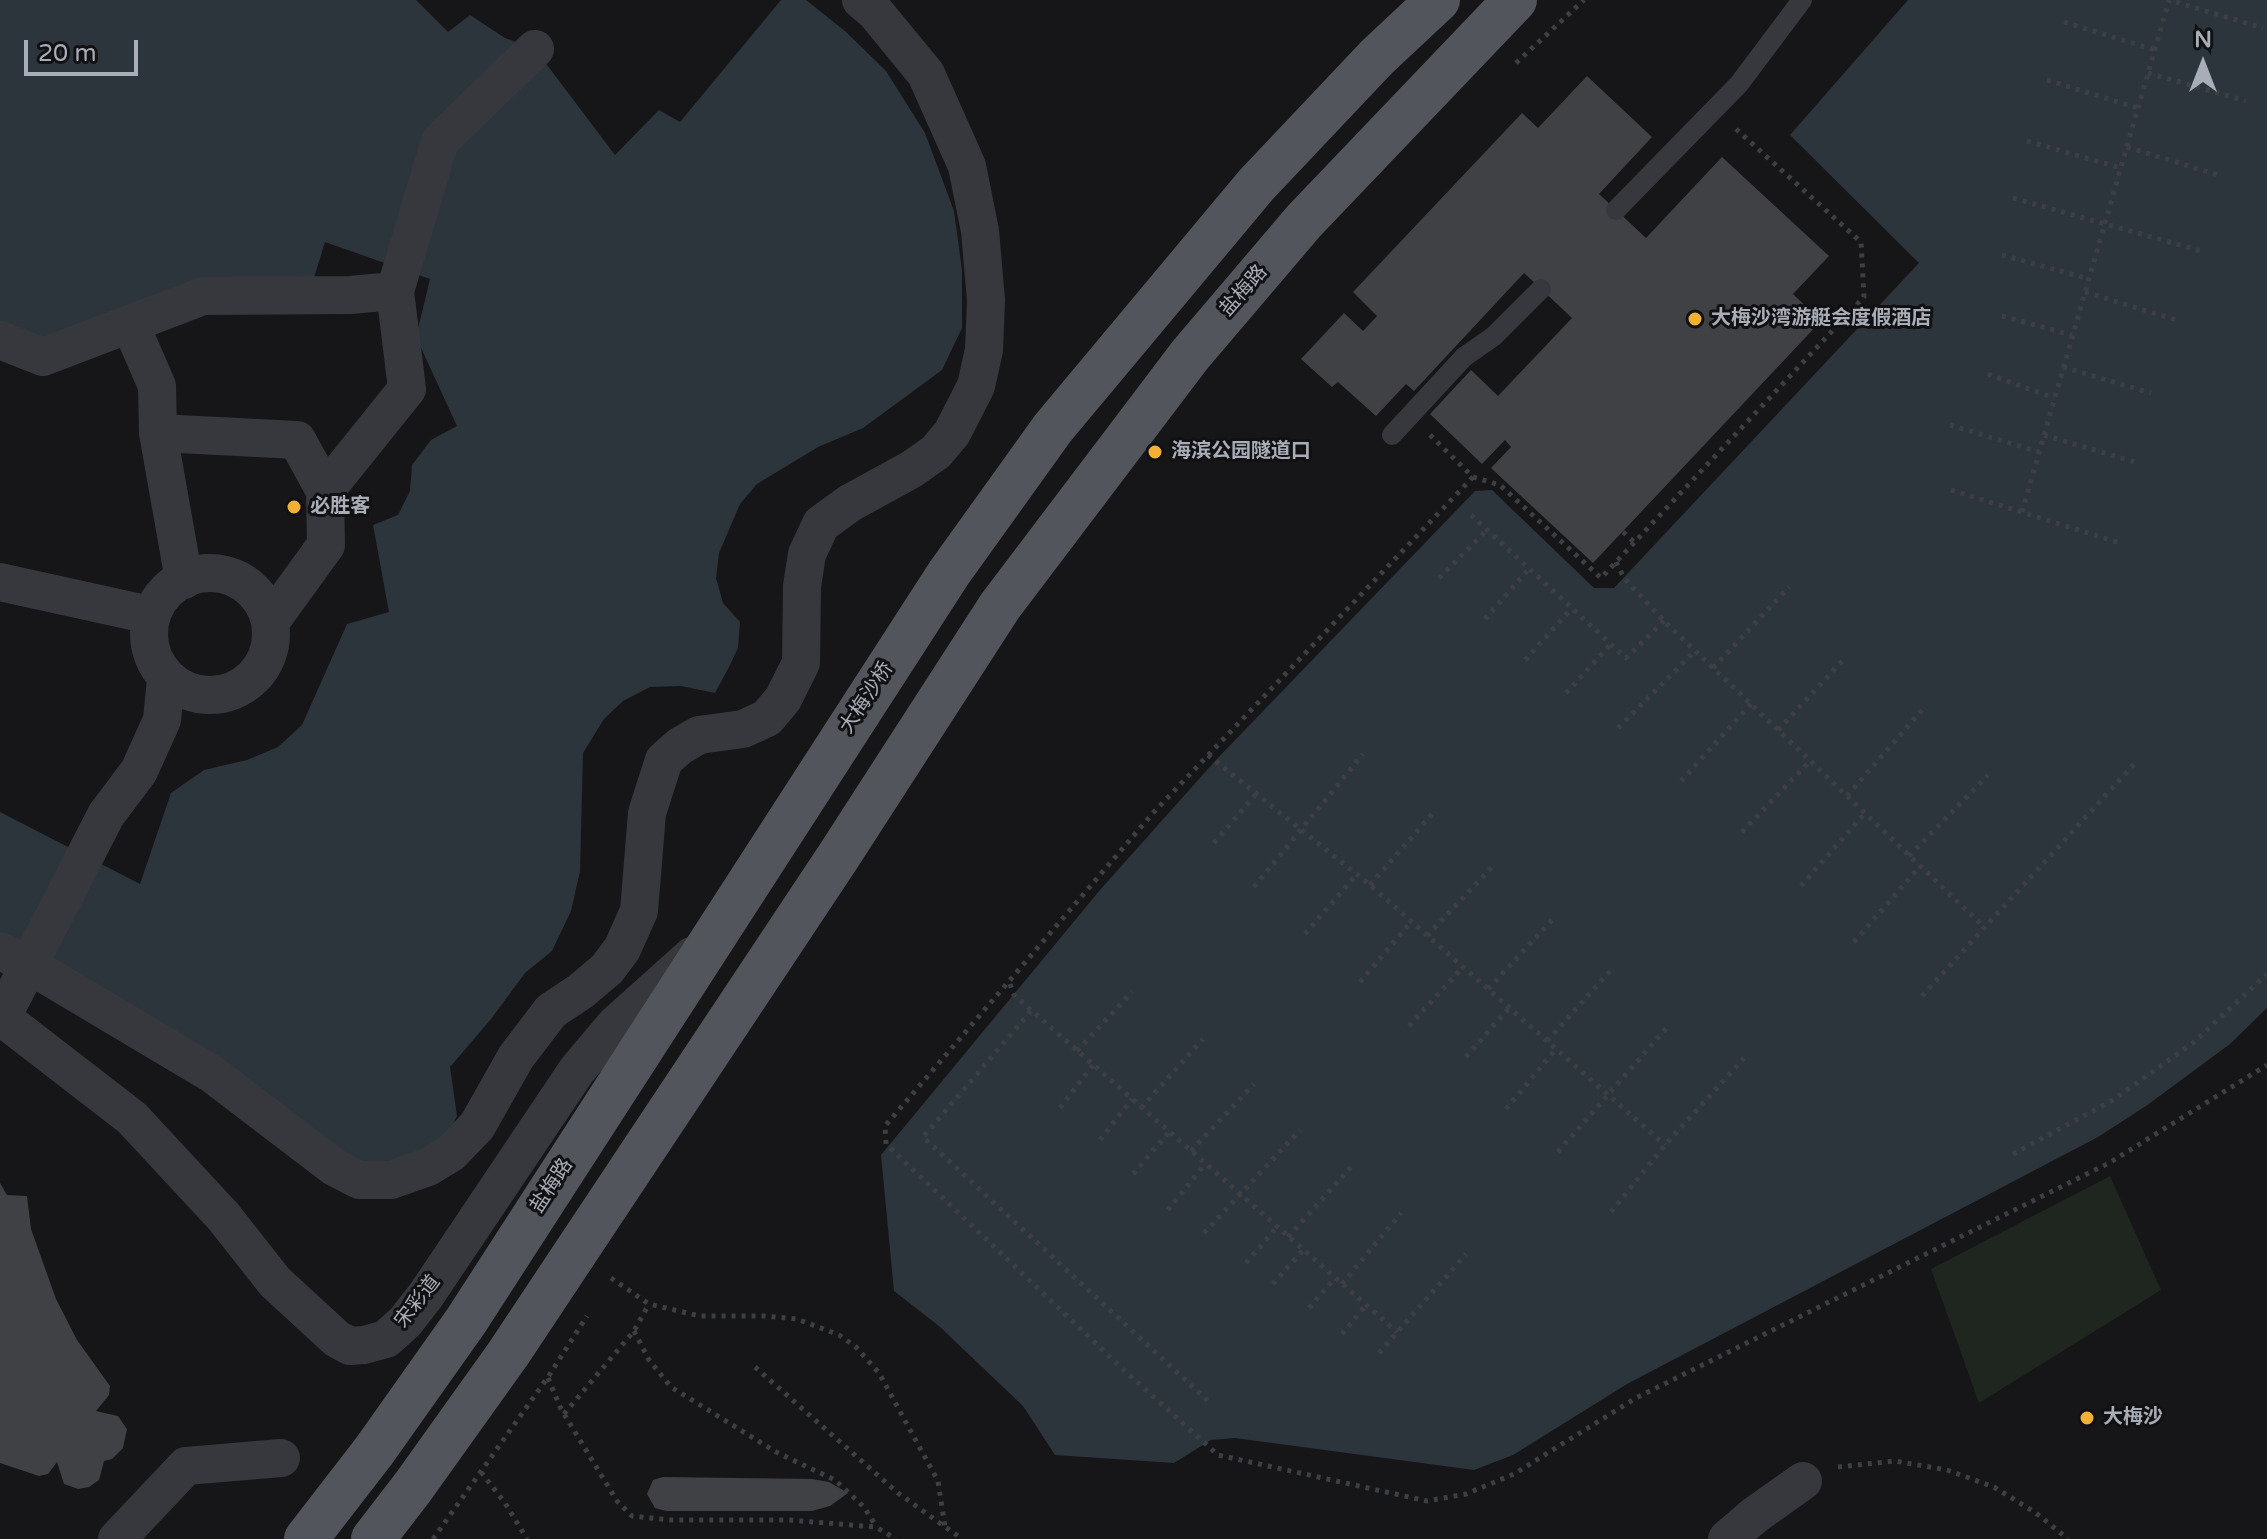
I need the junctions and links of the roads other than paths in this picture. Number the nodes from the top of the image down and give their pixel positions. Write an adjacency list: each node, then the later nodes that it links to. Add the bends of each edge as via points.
1 (861, 0): 21 (street, via 926,74 967,166 986,300 976,386 936,452 821,524 807,554 802,586 801,663 783,699 767,718 743,729 699,735 664,760 647,813 639,911 622,949 598,976 551,1011 516,1057 477,1126 451,1153 428,1167 391,1180 359,1180 334,1167 212,1074)
2 (1438, 0): 19 (main road, 大梅沙桥, via 1256,185 1053,428 949,573)
3 (1515, 0): 27 (main road, 盐梅路, via 1304,221 1199,344 1000,606 508,1354)
4 (1802, 0): 6 (lane, via 1739,84)
5 (535, 49): 8 (street, via 440,141)
6 (1616, 210)
7 (1541, 289): 12 (lane, via 1494,336 1464,357)
8 (395, 291): 9 (street, via 203,296); 13 (street, via 407,389)
9 (131, 326): 10 (street, via 43,357); 11 (street, via 157,386)
10 (0, 340)
11 (158, 433): 13 (street, via 297,440); 14 (street)
12 (1392, 435)
13 (325, 491): 17 (street, via 326,545)
14 (184, 580): 16 (street, via 175,583); 17 (street, via 202,573 232,576 258,596)
15 (0, 582): 16 (street)
16 (150, 615): 18 (street, via 150,651)
17 (271, 621): 18 (street, via 267,658 250,682 212,696 183,691)
18 (166, 679): 21 (street, via 162,720 139,771)
19 (786, 824): 20 (main road, 盐梅路)
20 (714, 936): 22 (street, 宋彩道, via 615,1025 577,1070 426,1295 386,1339 364,1345 350,1346 337,1339 275,1282 223,1216 132,1118); 26 (main road, 盐梅路, via 466,1321)
21 (15, 958): 22 (street)
22 (1, 1016)
23 (281, 1458): 25 (street, via 186,1466)
24 (1803, 1481): 28 (street)
25 (117, 1539)
26 (306, 1539)
27 (373, 1539)
28 (1727, 1539)

